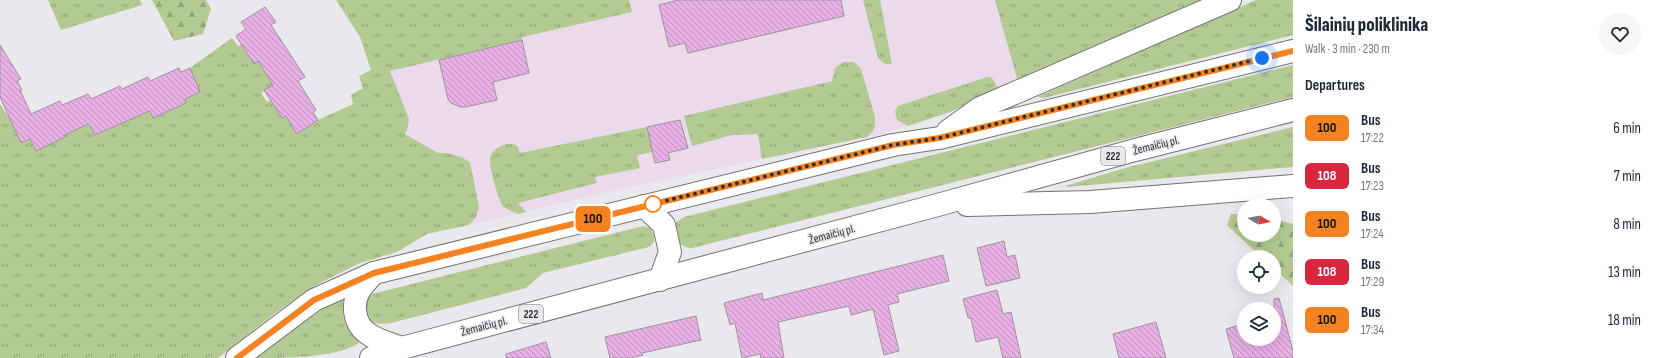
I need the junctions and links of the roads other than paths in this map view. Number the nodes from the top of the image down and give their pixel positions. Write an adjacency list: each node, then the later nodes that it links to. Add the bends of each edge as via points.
1 (1230, 0): 4 (main road, via 980,108)
2 (1293, 51): 4 (main road)
3 (1293, 110): 7 (main road, Žemaičių pl. / 222, via 1135,150)
4 (939, 138): 6 (main road, via 893,145)
5 (1293, 186): 7 (main road, via 1090,202)
6 (644, 206): 8 (main road); 9 (main road, via 664,225 670,252)
7 (934, 206): 9 (main road, Žemaičių pl. / 222)
8 (374, 273): 10 (main road, via 361,288 356,300 355,317 359,326 369,335); 11 (main road, via 314,300)
9 (660, 280): 10 (main road, Žemaičių pl. / 222)
10 (402, 348): 12 (main road, Žemaičių pl. / 222)
11 (237, 358)
12 (371, 358)

